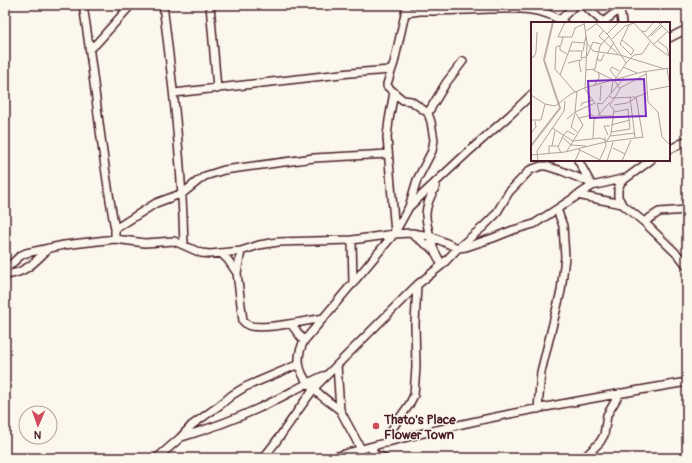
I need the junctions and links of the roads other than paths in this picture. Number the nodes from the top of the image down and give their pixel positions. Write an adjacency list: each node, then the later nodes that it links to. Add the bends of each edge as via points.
1 (83, 5): 16 (street)
2 (131, 5): 16 (street)
3 (163, 5): 21 (street)
4 (406, 5): 9 (street)
5 (575, 5): 10 (street)
6 (584, 5): 11 (street)
7 (211, 6): 19 (street)
8 (621, 7): 12 (street); 13 (street)
9 (405, 13): 10 (street, via 521,9 540,12); 18 (street)
10 (562, 21)
11 (602, 22)
12 (604, 22)
13 (622, 22)
14 (687, 29): 15 (street)
15 (670, 38)
16 (90, 48): 39 (street, via 101,149)
17 (463, 61): 23 (street)
18 (391, 70): 19 (street); 20 (street, via 387,86)
19 (217, 89): 21 (street)
20 (394, 92): 23 (street); 26 (street, via 387,137)
21 (174, 93): 32 (street)
22 (531, 95): 30 (street)
23 (428, 113): 35 (street, via 434,140 432,151 417,180)
24 (687, 140): 25 (street)
25 (670, 149)
26 (388, 154): 32 (street, via 314,158 224,170 205,176); 40 (street)
27 (579, 161): 31 (street)
28 (650, 161): 29 (street)
29 (626, 178): 31 (street); 34 (street, via 618,186 617,193)
30 (439, 180): 35 (street); 42 (street, via 426,208 425,217)
31 (591, 185): 33 (street); 47 (street, via 546,166 530,170 509,192 496,214)
32 (183, 193): 39 (street, via 156,203); 45 (street)
33 (577, 195): 34 (street); 36 (street)
34 (622, 204): 38 (street)
35 (409, 207): 40 (street)
36 (557, 208): 47 (street, via 534,224); 68 (street, via 563,226 565,257 561,291 541,372)
37 (687, 210): 38 (street, via 659,212)
38 (644, 222): 52 (street)
39 (115, 229): 43 (street)
40 (394, 233): 41 (street); 44 (street); 56 (street)
41 (410, 233): 42 (street); 48 (street)
42 (430, 236): 47 (street); 48 (street)
43 (115, 239): 45 (street, via 144,243 174,241); 46 (street)
44 (352, 240): 49 (street, via 278,242); 56 (street)
45 (184, 245): 50 (street, via 201,253)
46 (49, 248): 53 (street, via 20,256); 55 (street, via 25,270)
47 (458, 248): 51 (street)
48 (434, 250): 51 (street)
49 (241, 251): 50 (street); 54 (street)
50 (221, 253): 54 (street)
51 (442, 265): 57 (street)
52 (687, 266)
53 (5, 270)
54 (237, 273): 59 (street, via 243,321 248,326)
55 (5, 275)
56 (354, 284): 58 (street)
57 (417, 285): 62 (street); 71 (street, via 414,395)
58 (324, 318): 59 (street); 60 (street)
59 (291, 324): 60 (street)
60 (304, 341): 61 (street, via 298,358)
61 (299, 364): 65 (street); 70 (street, via 232,395 192,425)
62 (337, 365): 63 (street); 69 (street)
63 (328, 374): 65 (street); 66 (street)
64 (687, 382): 67 (street)
65 (308, 383): 66 (street); 70 (street, via 256,410)
66 (313, 390): 69 (street); 75 (street)
67 (620, 393): 68 (street); 78 (street, via 607,415 604,435)
68 (538, 409): 71 (street)
69 (340, 410): 72 (street)
70 (180, 438): 74 (street)
71 (386, 443): 73 (street)
72 (361, 449): 73 (street); 76 (street)
73 (373, 453): 77 (street)
74 (157, 458)
75 (263, 458)
76 (331, 458)
77 (385, 458)
78 (584, 458)

